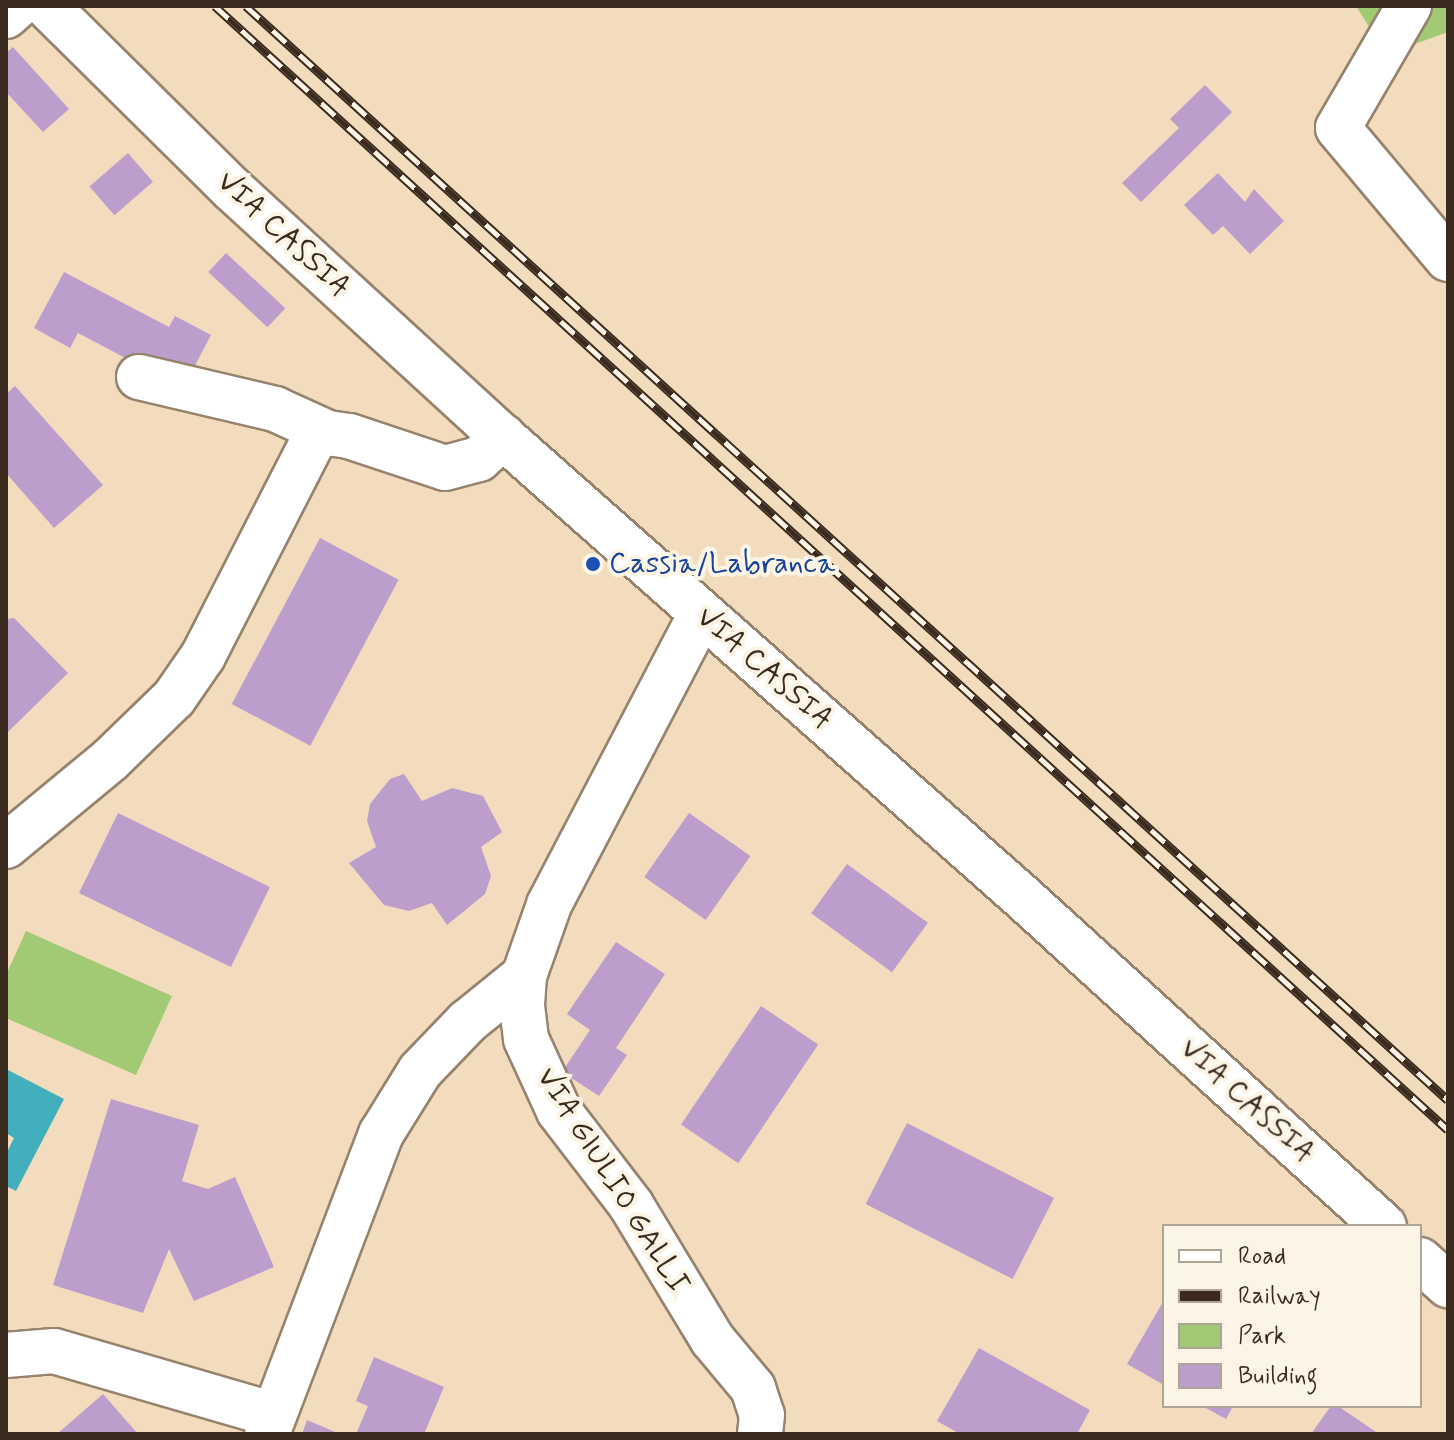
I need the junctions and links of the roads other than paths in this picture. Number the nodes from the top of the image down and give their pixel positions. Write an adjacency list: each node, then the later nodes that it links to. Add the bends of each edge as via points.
1 (17, 6): 4 (street)
2 (47, 6): 8 (street, VIA CASSIA, via 232,189)
3 (1409, 6): 5 (street, via 1338,128)
4 (6, 16)
5 (1442, 254)
6 (139, 377): 7 (street, via 275,409)
7 (328, 433): 8 (street, via 445,468 479,459); 10 (street, via 309,443 203,656 174,698 110,760)
8 (503, 437): 9 (street, VIA CASSIA)
9 (701, 614): 11 (street, VIA GIULIO GALLI, via 549,905); 12 (street, VIA CASSIA)
10 (6, 846)
11 (524, 976): 16 (street, via 467,1022 420,1071 381,1134); 17 (street, VIA GIULIO GALLI, via 526,1039 559,1111 653,1238 712,1339 753,1388 762,1415)
12 (1382, 1224)
13 (1422, 1262): 14 (street)
14 (1448, 1285)
15 (6, 1355): 16 (street, via 54,1351)
16 (271, 1424)
17 (760, 1434)

